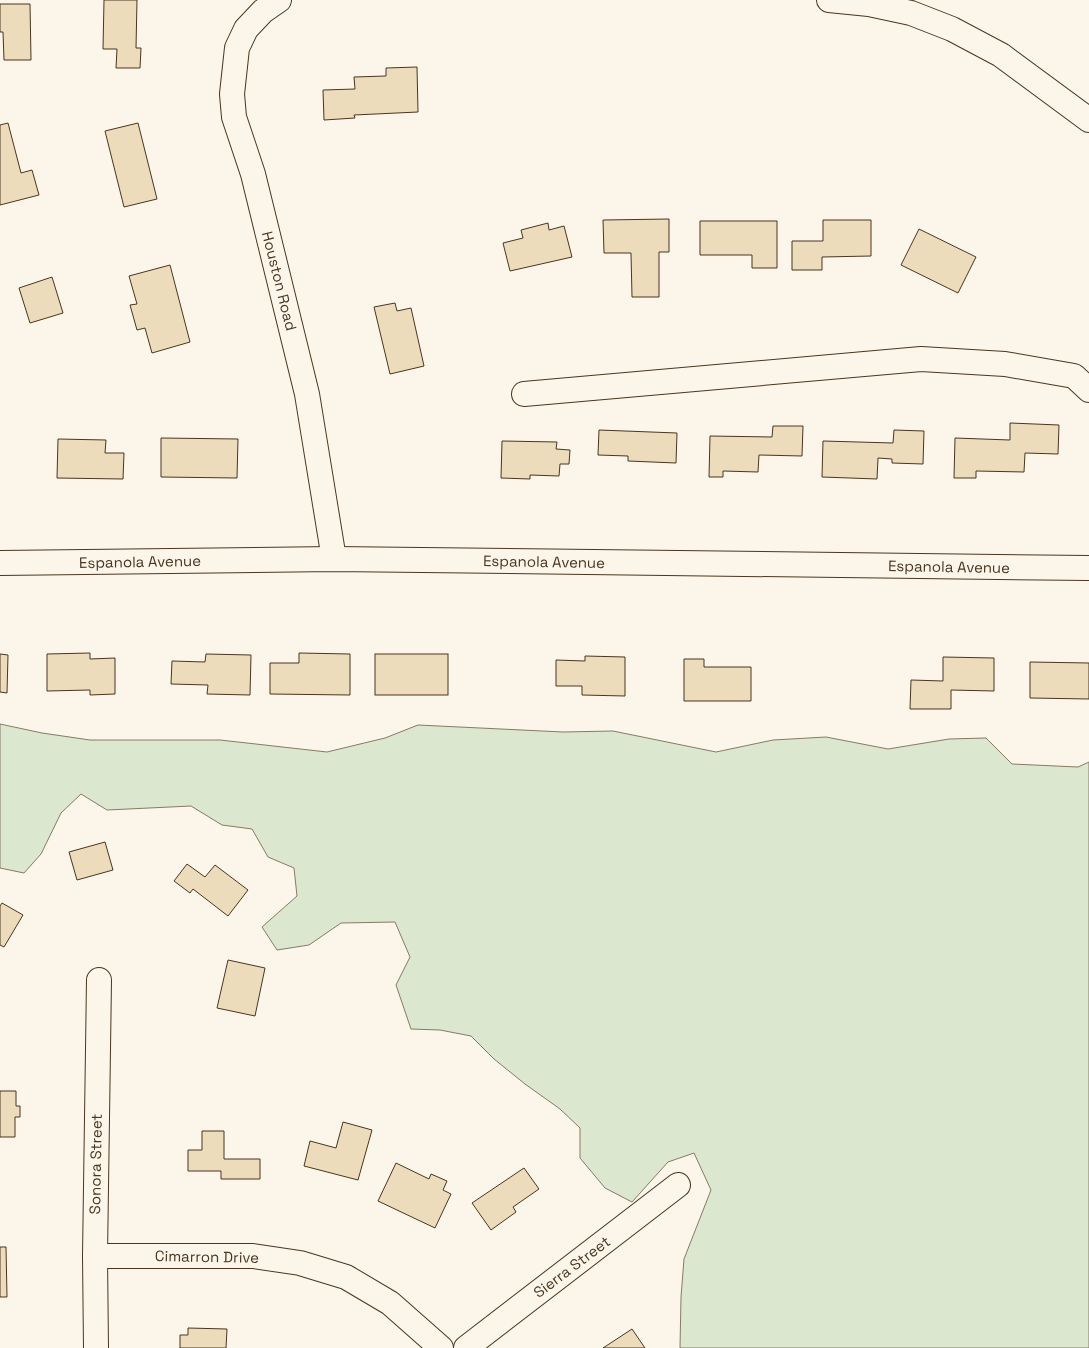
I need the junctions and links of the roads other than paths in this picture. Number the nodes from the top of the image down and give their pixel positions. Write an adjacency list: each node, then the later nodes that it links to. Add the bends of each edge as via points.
1 (829, 0): 3 (street, via 911,13 952,29 1001,55)
2 (271, 6): 6 (street, Houston Road, via 246,29 237,48 232,94 234,117 253,174 307,394)
3 (1089, 120)
4 (1089, 390): 5 (street, via 1074,376 1005,364 921,359)
5 (524, 394)
6 (334, 559): 7 (street, Espanola Avenue); 8 (street, Espanola Avenue)
7 (0, 563)
8 (1088, 567)
9 (99, 980): 11 (street, Sonora Street)
10 (678, 1185): 14 (street, Sierra Street)
11 (95, 1256): 12 (street, Sonora Street); 13 (street, Cimarron Drive, via 253,1256 300,1263 346,1277 390,1303)
12 (96, 1348)
13 (441, 1348)
14 (466, 1348)

